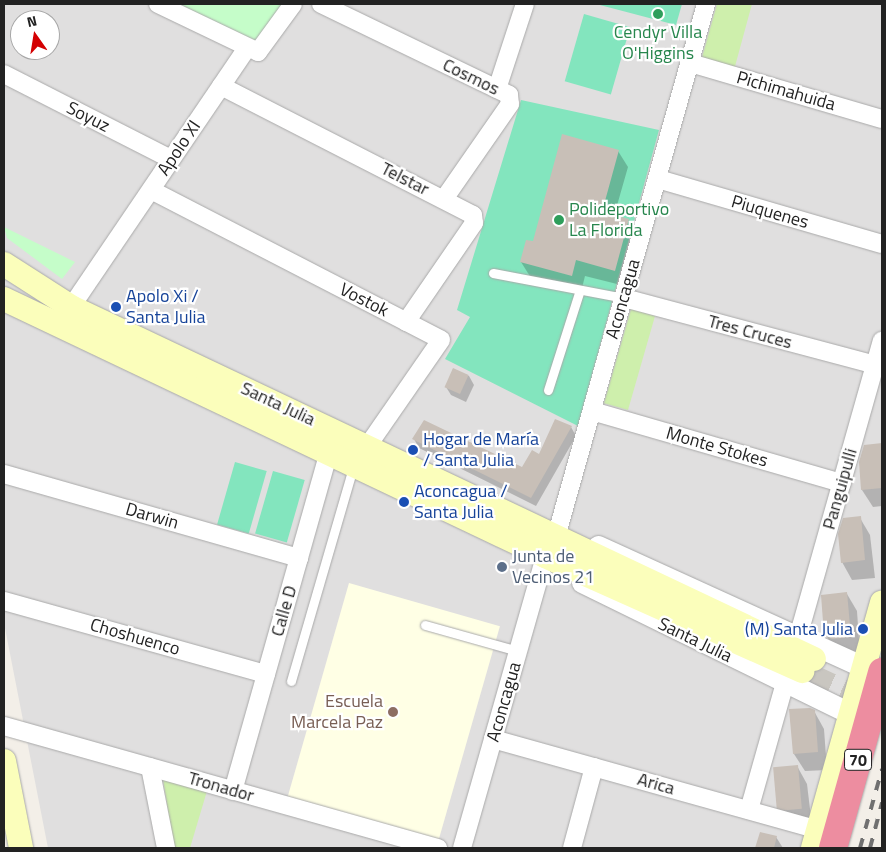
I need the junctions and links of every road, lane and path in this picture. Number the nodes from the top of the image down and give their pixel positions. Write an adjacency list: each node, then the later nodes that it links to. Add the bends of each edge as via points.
1 (158, 4): 6 (street)
2 (293, 4): 6 (street, via 262,50)
3 (321, 4): 10 (street, Cosmos)
4 (525, 4): 10 (street)
5 (706, 4): 7 (street, Aconcagua)
6 (247, 48): 9 (street, Apolo XI)
7 (690, 63): 11 (street, Pichimahuida); 13 (street, Aconcagua)
8 (4, 74): 12 (street, Soyuz)
9 (222, 86): 12 (street, Apolo XI); 15 (street, Telstar)
10 (497, 89): 15 (street, Cosmos, via 509,95 510,104)
11 (882, 119)
12 (171, 159): 14 (street, Apolo XI)
13 (658, 179): 16 (street, Piuquenes); 20 (street, Aconcagua)
14 (151, 190): 22 (street, Apolo XI); 23 (street, Vostok)
15 (444, 199): 23 (street, Telstar, via 471,213 475,220)
16 (882, 244)
17 (4, 264): 22 (main road, Santa Julia)
18 (493, 274): 19 (lane)
19 (580, 290): 20 (lane); 26 (lane)
20 (624, 298): 25 (street, Tres Cruces); 27 (street, Aconcagua)
21 (4, 299): 30 (main road, Santa Julia)
22 (71, 307): 28 (main road, Santa Julia)
23 (406, 322): 29 (street, Vostok, via 441,340)
24 (882, 341): 25 (street, Panguipulli)
25 (876, 365): 33 (street, Panguipulli)
26 (548, 390)
27 (592, 411): 33 (street, Monte Stokes); 34 (street, Aconcagua)
28 (336, 431): 29 (main road, Santa Julia); 30 (street, Calle D)
29 (368, 446): 31 (street, Vostok); 34 (main road, Santa Julia)
30 (329, 454): 31 (main road, Santa Julia); 35 (street, Calle D)
31 (354, 466): 34 (main road, Santa Julia); 44 (lane)
32 (4, 474): 35 (street, Darwin)
33 (842, 483): 39 (street, Panguipulli)
34 (551, 546): 39 (street, Santa Julia, via 623,556); 40 (street, Aconcagua); 41 (main road, Santa Julia); 45 (street, Santa Julia, via 602,594)
35 (300, 558): 43 (street, Calle D)
36 (4, 601): 43 (street, Choshuenco)
37 (882, 603): 42 (main road)
38 (425, 625): 40 (lane)
39 (798, 637): 42 (street, Santa Julia)
40 (518, 651): 48 (street, Aconcagua)
41 (812, 667)
42 (873, 670): 46 (main road); 54 (highway, 70)
43 (266, 674): 52 (street, Calle D)
44 (291, 681)
45 (785, 683): 46 (street, Santa Julia); 53 (street)
46 (851, 714): 54 (main road)
47 (4, 726): 50 (street, Tronador)
48 (493, 739): 51 (street, Arica); 58 (street, Aconcagua)
49 (4, 761): 55 (main road)
50 (150, 767): 52 (street, Tronador); 56 (street)
51 (594, 767): 53 (street, Arica); 59 (street)
52 (233, 790): 57 (street, Tronador)
53 (749, 810): 54 (street, Arica)
54 (821, 842)
55 (21, 848)
56 (166, 848)
57 (438, 848)
58 (462, 848)
59 (572, 848)

